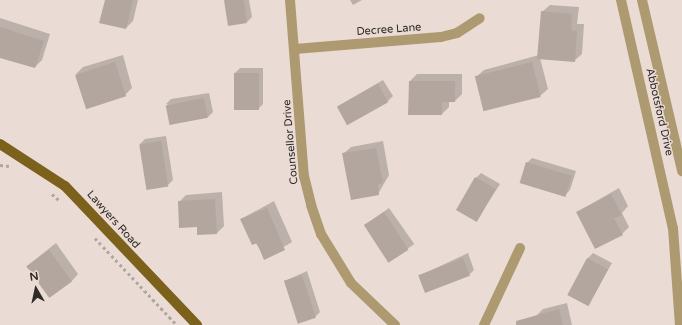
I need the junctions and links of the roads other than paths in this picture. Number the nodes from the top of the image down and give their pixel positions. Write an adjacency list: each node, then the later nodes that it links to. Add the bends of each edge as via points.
1 (290, 0): 5 (street, Counsellor Drive)
2 (621, 0): 12 (street, Abbotsford Drive, via 673,228)
3 (642, 0): 7 (street, Abbotsford Drive)
4 (480, 18): 5 (street, Decree Lane, via 456,33 441,38)
5 (295, 49): 10 (street, Counsellor Drive, via 304,176 311,205 322,234 351,283)
6 (0, 144): 9 (main road, Lawyers Road, via 65,186)
7 (682, 171)
8 (520, 248): 11 (street)
9 (197, 325)
10 (396, 325)
11 (484, 325)
12 (680, 325)

